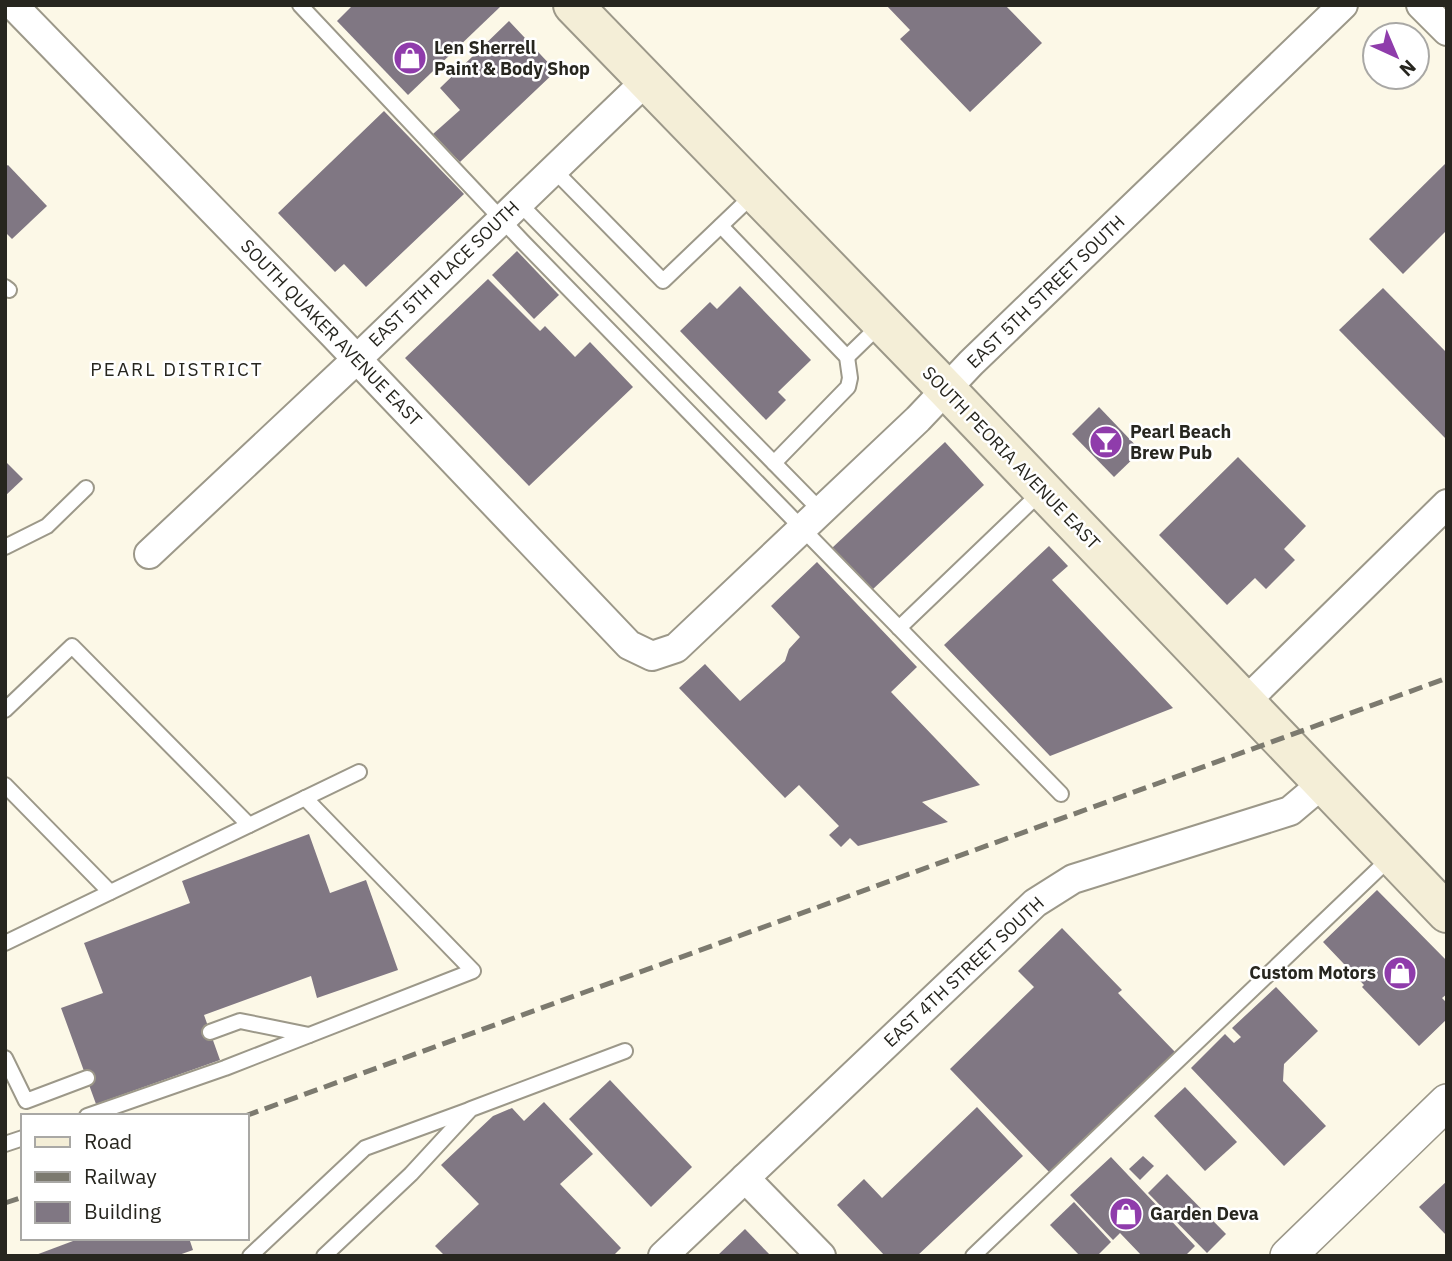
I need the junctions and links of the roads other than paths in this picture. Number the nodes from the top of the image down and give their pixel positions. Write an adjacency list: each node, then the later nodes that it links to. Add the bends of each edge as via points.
1 (300, 5): 10 (lane)
2 (573, 5): 7 (main road, SOUTH PEORIA AVENUE EAST)
3 (1343, 5): 15 (street, EAST 5TH STREET SOUTH)
4 (1422, 5): 6 (street)
5 (26, 10): 14 (street, SOUTH QUAKER AVENUE EAST)
6 (1447, 32)
7 (647, 80): 8 (street, EAST 5TH PLACE SOUTH); 9 (main road, SOUTH PEORIA AVENUE EAST)
8 (553, 169): 10 (street, EAST 5TH PLACE SOUTH); 11 (lane, via 663,282)
9 (755, 193): 11 (lane); 12 (main road, SOUTH PEORIA AVENUE EAST)
10 (510, 210): 14 (street, EAST 5TH PLACE SOUTH); 16 (lane); 20 (lane)
11 (721, 226): 13 (lane)
12 (881, 323): 13 (lane); 15 (main road, SOUTH PEORIA AVENUE EAST)
13 (847, 357): 16 (lane, via 848,387)
14 (357, 359): 22 (street, EAST 5TH PLACE SOUTH); 24 (street, SOUTH QUAKER AVENUE EAST, via 629,645)
15 (946, 389): 18 (main road, SOUTH PEORIA AVENUE EAST); 20 (street, EAST 5TH STREET SOUTH)
16 (774, 463): 20 (lane)
17 (86, 488): 21 (lane, via 47,526)
18 (1042, 491): 23 (lane); 25 (main road, SOUTH PEORIA AVENUE EAST)
19 (1447, 504): 25 (street)
20 (812, 520): 23 (lane); 24 (street, EAST 5TH STREET SOUTH, via 676,648)
21 (5, 547)
22 (149, 554)
23 (899, 628): 30 (lane)
24 (652, 656)
25 (1244, 703): 28 (main road, SOUTH PEORIA AVENUE EAST)
26 (5, 710): 32 (lane, via 72,646)
27 (359, 772): 31 (lane)
28 (1322, 784): 33 (main road, SOUTH PEORIA AVENUE EAST); 45 (street, EAST 4TH STREET SOUTH, via 1290,811 1073,879 1035,903)
29 (5, 785): 34 (lane)
30 (1061, 794)
31 (305, 798): 32 (lane); 38 (lane, via 473,971)
32 (249, 825): 34 (lane)
33 (1392, 856): 35 (main road, SOUTH PEORIA AVENUE EAST); 50 (lane)
34 (110, 892): 36 (lane)
35 (1447, 913)
36 (5, 943)
37 (210, 1032): 38 (lane, via 240,1021)
38 (310, 1035): 44 (lane)
39 (625, 1051): 43 (lane)
40 (5, 1058): 41 (lane, via 26,1101)
41 (87, 1078)
42 (1447, 1102): 51 (street)
43 (471, 1109): 46 (lane, via 365,1148); 47 (lane, via 411,1174)
44 (93, 1114)
45 (745, 1178): 48 (street, EAST 4TH STREET SOUTH); 49 (street)
46 (250, 1256)
47 (324, 1256)
48 (663, 1256)
49 (821, 1256)
50 (973, 1256)
51 (1288, 1256)

